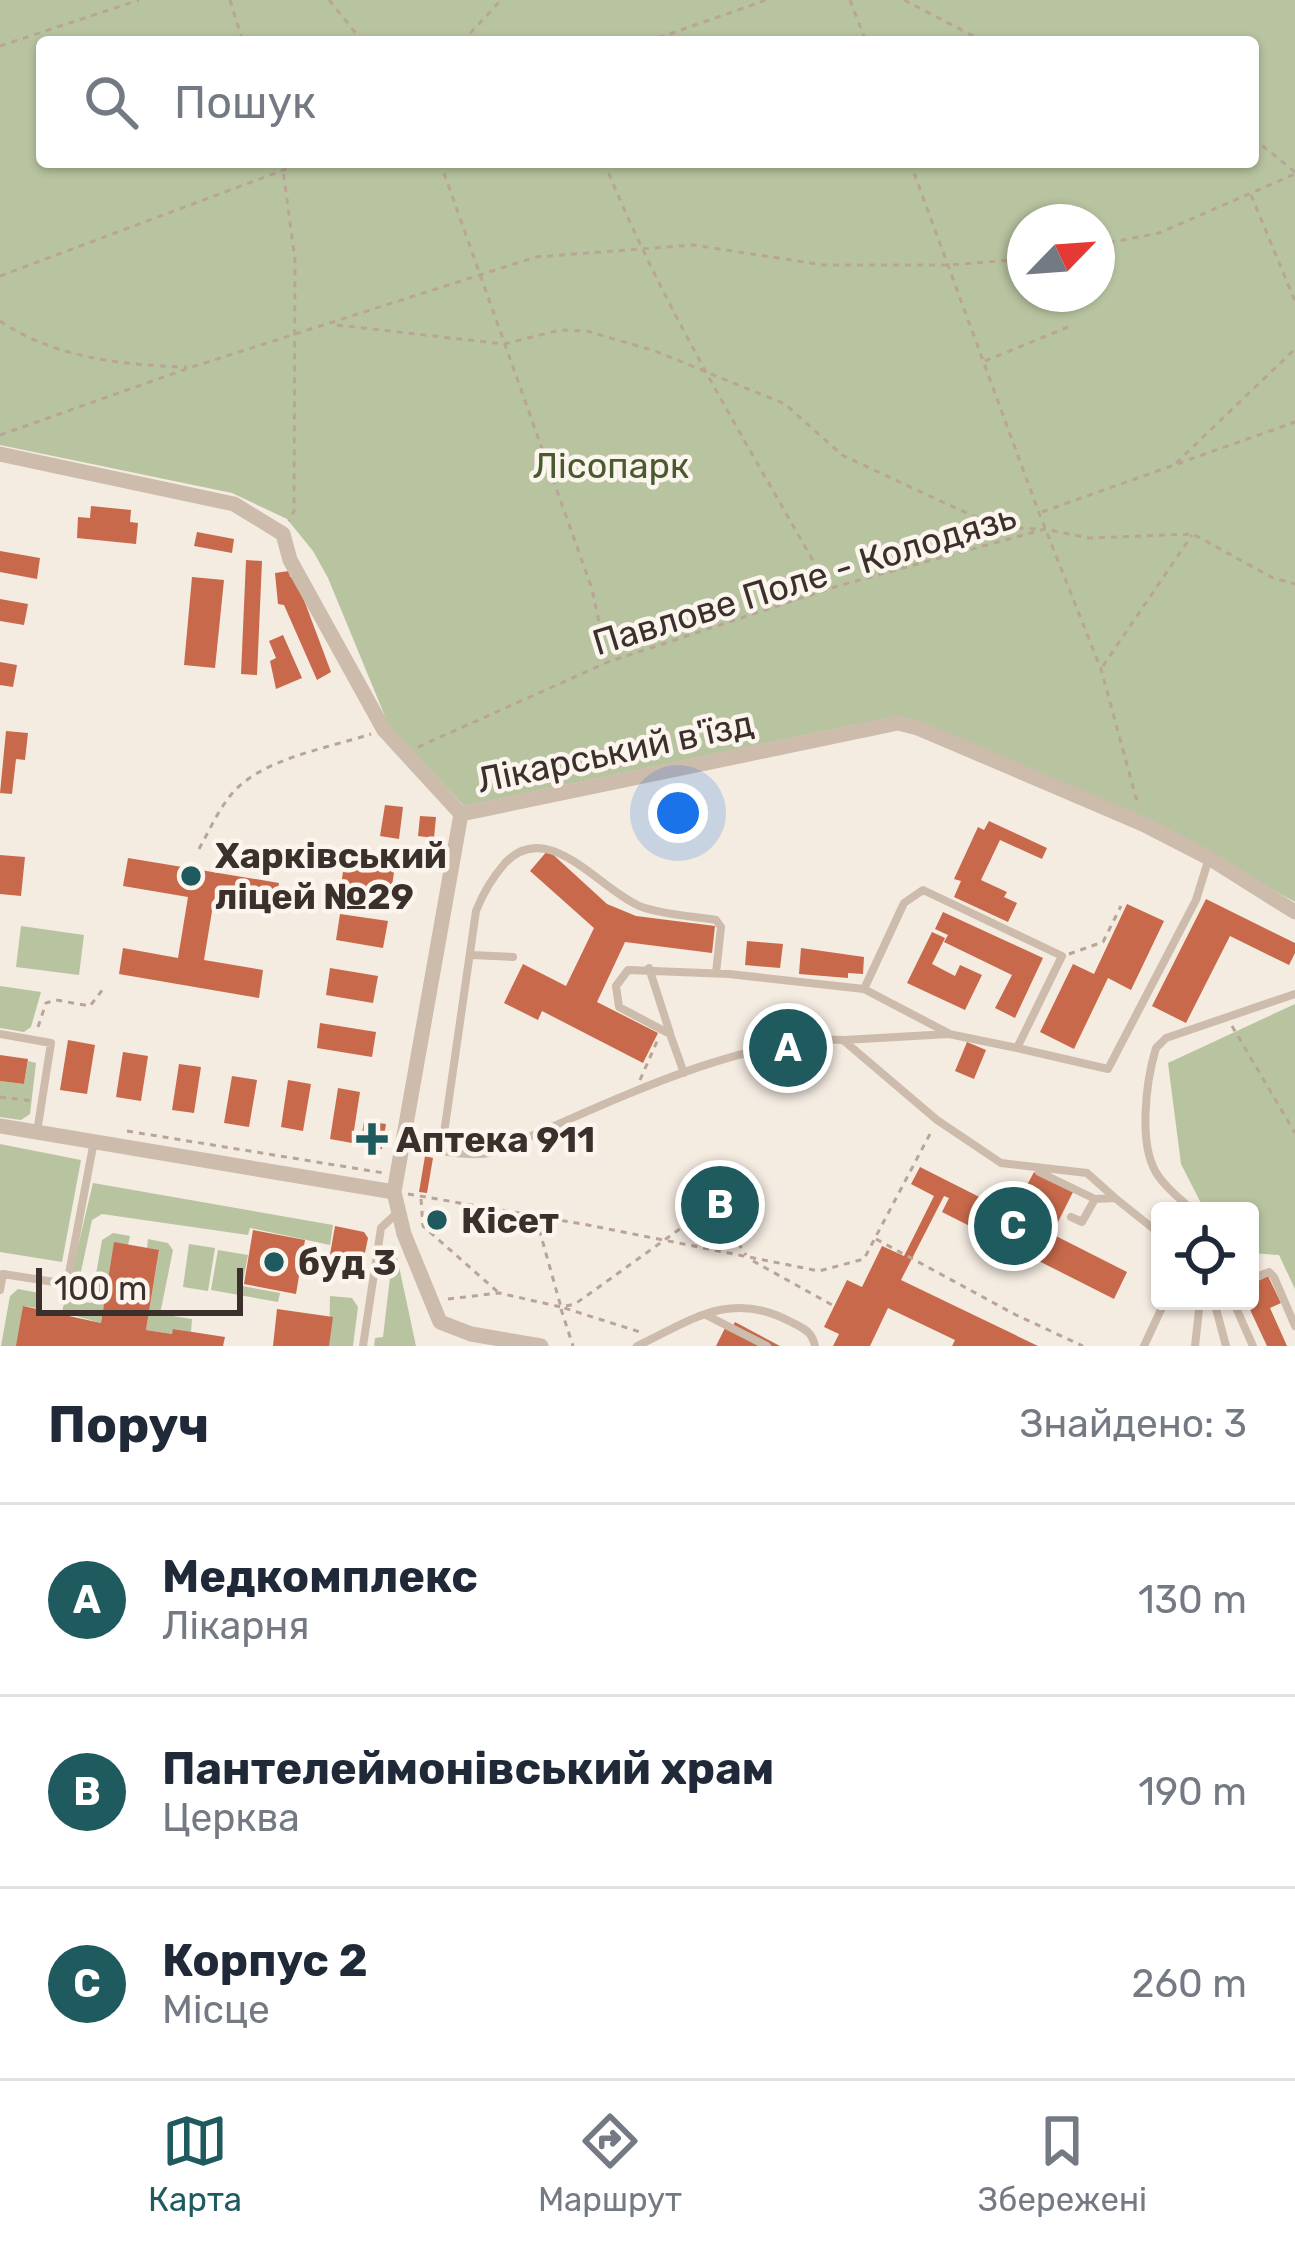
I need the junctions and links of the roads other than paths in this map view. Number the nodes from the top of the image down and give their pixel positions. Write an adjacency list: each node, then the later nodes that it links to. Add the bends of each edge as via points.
1 (0, 454): 2 (street, Лікарський в'їзд, via 234,504 283,534 384,730)
2 (461, 814): 3 (street, Лікарський в'їзд, via 898,723); 20 (street)
3 (1209, 857): 4 (street, Лікарський в'їзд); 15 (lane, via 1196,901 1108,1069)
4 (1295, 912)
5 (470, 956): 6 (lane); 8 (lane, via 486,887 516,853 540,845 644,908 716,920); 21 (lane)
6 (513, 957)
7 (649, 968): 8 (lane); 11 (lane); 11 (lane, via 624,973 617,1002)
8 (716, 973): 9 (lane)
9 (864, 989): 13 (lane); 15 (lane, via 904,903 923,890 1062,956)
10 (1295, 994): 26 (lane, via 1166,1038 1154,1054 1149,1157)
11 (666, 1032): 16 (lane)
12 (0, 1034): 18 (lane, via 51,1043)
13 (950, 1034): 14 (lane); 15 (lane)
14 (843, 1040): 16 (lane, via 743,1054); 22 (lane, via 1000,1163)
15 (1017, 1048)
16 (684, 1073): 21 (lane, via 494,1152)
17 (0, 1126): 18 (street)
18 (37, 1132): 19 (street)
19 (94, 1141): 23 (street); 31 (lane, via 67,1284 3,1274)
20 (404, 1145): 21 (lane); 23 (street)
21 (442, 1147)
22 (1032, 1168): 24 (lane, via 1087,1173); 25 (lane)
23 (396, 1183): 27 (street)
24 (1115, 1198): 25 (lane); 29 (lane)
25 (1095, 1199): 28 (lane, via 1082,1222)
26 (1184, 1202)
27 (398, 1210): 39 (lane, via 381,1228); 40 (street, via 428,1301 445,1326)
28 (1071, 1216)
29 (1151, 1227)
30 (1259, 1276): 37 (lane, via 1274,1277)
31 (0, 1290)
32 (1161, 1310): 43 (lane)
33 (1199, 1310): 44 (lane)
34 (1216, 1310): 45 (lane)
35 (1237, 1310): 46 (lane)
36 (705, 1314): 38 (lane); 41 (lane); 42 (lane, via 764,1308 807,1330)
37 (1295, 1326)
38 (648, 1343)
39 (363, 1346)
40 (541, 1346)
41 (767, 1346)
42 (815, 1346)
43 (1144, 1346)
44 (1196, 1346)
45 (1226, 1346)
46 (1252, 1346)

